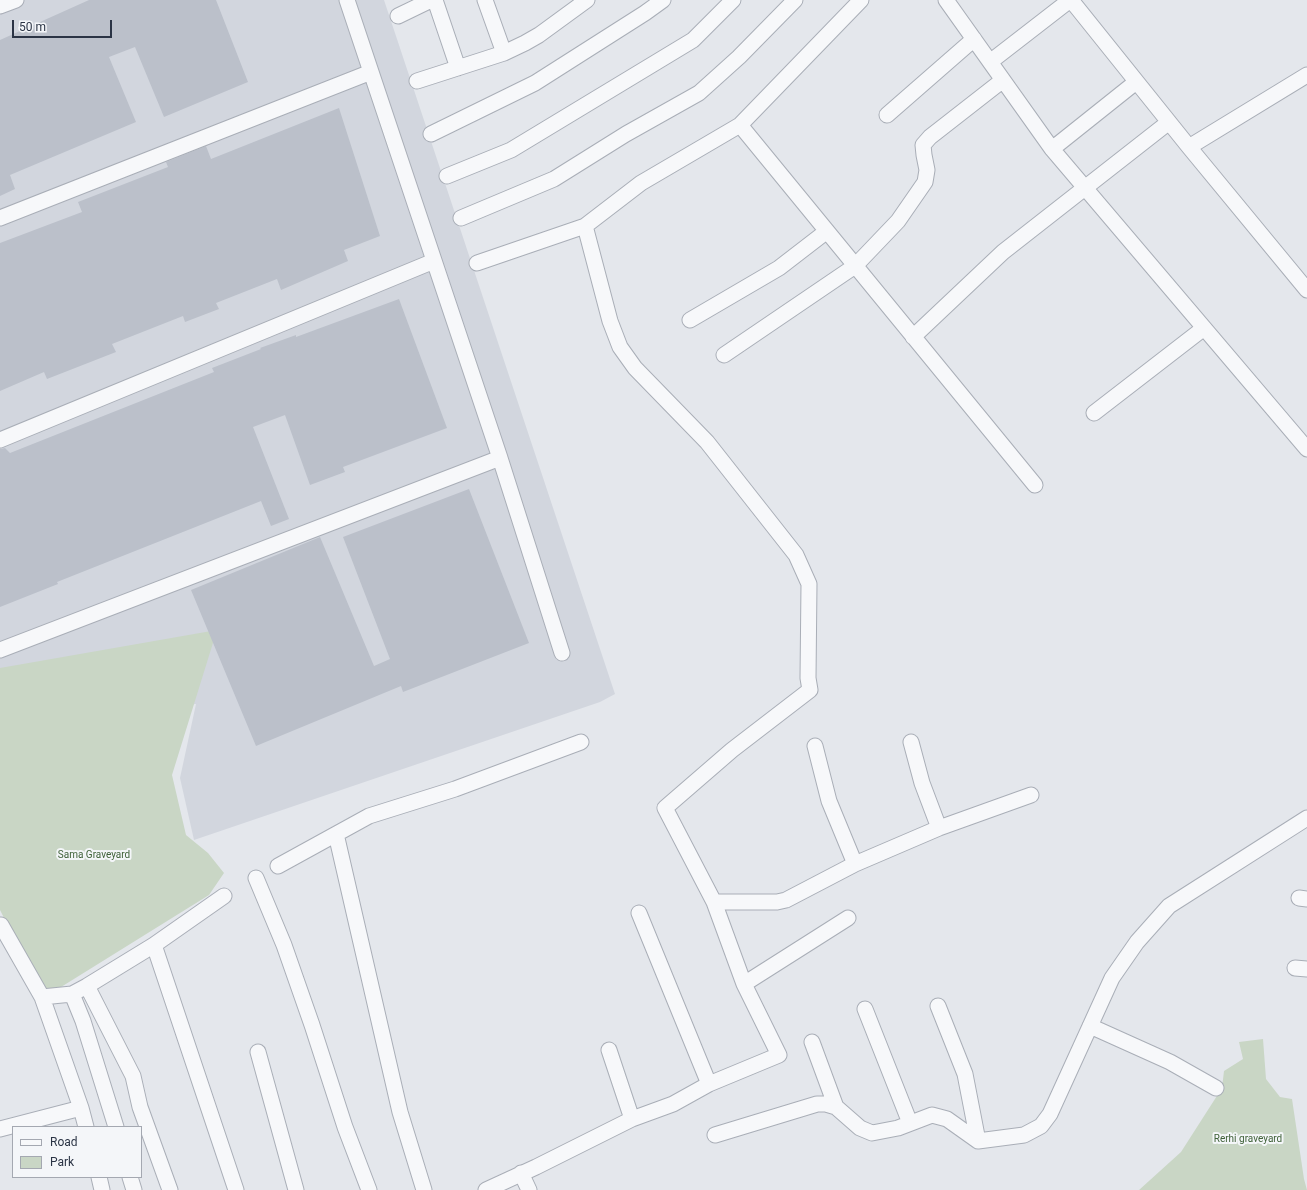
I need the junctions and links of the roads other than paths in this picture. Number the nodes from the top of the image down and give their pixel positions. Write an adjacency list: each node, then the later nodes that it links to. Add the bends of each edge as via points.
1 (16, 0): 13 (street)
2 (347, 0): 19 (street)
3 (431, 0): 14 (street)
4 (435, 0): 18 (street)
5 (485, 0): 16 (street)
6 (587, 0): 16 (street, via 539,35)
7 (663, 0): 27 (street, via 535,83)
8 (733, 0): 30 (street, via 693,40 510,150)
9 (795, 0): 33 (street, via 739,57 698,93 554,179)
10 (861, 0): 26 (street)
11 (946, 0): 15 (street)
12 (1070, 0): 17 (street); 23 (street)
13 (0, 6)
14 (398, 16)
15 (974, 39): 17 (street); 24 (street)
16 (504, 53): 18 (street)
17 (990, 62): 21 (street)
18 (458, 68): 22 (street)
19 (371, 72): 32 (street); 36 (street)
20 (1307, 75): 28 (street)
21 (1003, 80): 29 (street); 38 (street, via 930,137 923,146 928,170 925,182 898,221)
22 (417, 81)
23 (1136, 82): 25 (street); 29 (street)
24 (887, 115)
25 (1169, 122): 28 (street); 31 (street)
26 (740, 124): 34 (street, via 641,183); 35 (street)
27 (431, 134)
28 (1189, 147): 39 (street)
29 (1052, 149): 31 (street)
30 (447, 176)
31 (1085, 188): 41 (street); 42 (street, via 1003,252)
32 (0, 218)
33 (461, 218)
34 (585, 226): 37 (street); 62 (street, via 610,321 620,347 635,368 707,442 796,555 809,584 810,690 732,750 665,808)
35 (827, 231): 38 (street); 40 (street, via 779,268)
36 (434, 261): 45 (street); 47 (street)
37 (478, 263)
38 (855, 266): 42 (street); 43 (street)
39 (1307, 290)
40 (690, 320)
41 (1204, 328): 44 (street); 46 (street)
42 (913, 337): 48 (street)
43 (724, 354)
44 (1094, 413)
45 (0, 440)
46 (1307, 450)
47 (500, 458): 49 (street); 50 (street)
48 (1034, 485)
49 (0, 650)
50 (562, 653)
51 (581, 742): 57 (street, via 455,789 369,816)
52 (911, 742): 56 (street)
53 (815, 746): 58 (street, via 829,801)
54 (1031, 795): 56 (street)
55 (1307, 818): 73 (street, via 1169,906 1137,942 1116,972)
56 (939, 828): 58 (street)
57 (336, 834): 59 (street); 99 (street, via 400,1112)
58 (855, 864): 62 (street, via 786,900)
59 (278, 866)
60 (256, 878): 98 (street, via 284,945 345,1127)
61 (224, 896): 66 (street)
62 (714, 902): 67 (street)
63 (639, 913): 77 (street)
64 (848, 918): 67 (street)
65 (1, 925): 70 (street)
66 (154, 945): 68 (street); 96 (street)
67 (744, 984): 77 (street, via 779,1055)
68 (87, 986): 69 (street); 95 (street, via 133,1076 140,1107)
69 (72, 994): 70 (street); 85 (street)
70 (42, 997): 80 (street)
71 (938, 1006): 89 (street, via 965,1074)
72 (865, 1009): 82 (street)
73 (1090, 1026): 78 (street, via 1170,1062); 89 (street, via 1050,1114 1042,1126 1024,1135)
74 (812, 1042): 79 (street)
75 (609, 1050): 81 (street)
76 (258, 1052): 97 (street)
77 (709, 1084): 81 (street, via 673,1104)
78 (1216, 1088)
79 (836, 1107): 82 (street, via 860,1128 872,1133); 88 (street, via 817,1104)
80 (82, 1108): 83 (street); 84 (street)
81 (632, 1119): 90 (street)
82 (910, 1123): 89 (street, via 932,1115 947,1118)
83 (15, 1126)
84 (86, 1126)
85 (116, 1126)
86 (12, 1127): 87 (street)
87 (0, 1130)
88 (715, 1135)
89 (978, 1141)
90 (521, 1173): 100 (street); 101 (street)
91 (99, 1178): 93 (street)
92 (130, 1178): 94 (street)
93 (102, 1190)
94 (134, 1190)
95 (170, 1190)
96 (236, 1190)
97 (296, 1190)
98 (369, 1190)
99 (424, 1190)
100 (486, 1190)
101 (529, 1190)

